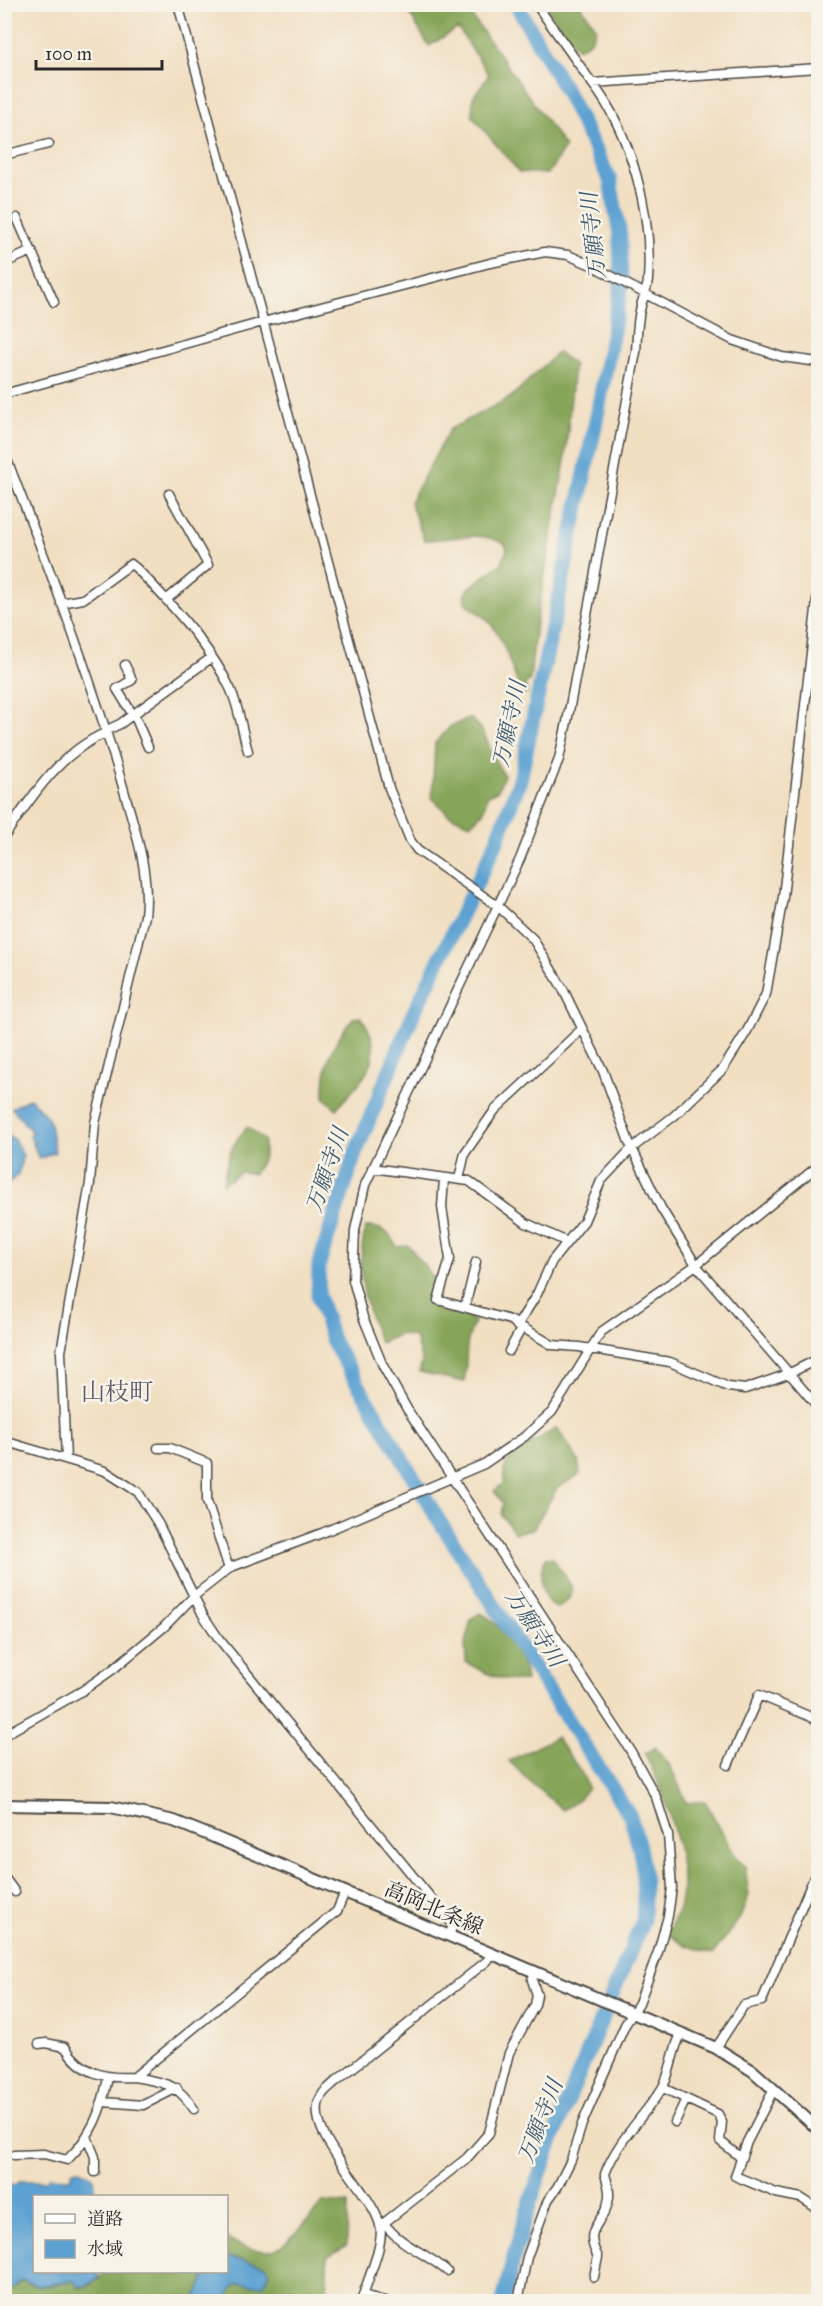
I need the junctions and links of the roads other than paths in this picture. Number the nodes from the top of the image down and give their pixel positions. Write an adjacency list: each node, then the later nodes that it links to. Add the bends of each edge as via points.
1 (178, 4): 12 (street)
2 (536, 4): 4 (street)
3 (819, 68): 4 (street)
4 (592, 83): 10 (street, via 622,132 635,169 647,241 648,280)
5 (49, 144): 6 (street)
6 (4, 155)
7 (17, 218): 8 (street)
8 (32, 251): 9 (street); 11 (street)
9 (4, 263)
10 (643, 291): 12 (street, via 568,255 545,252); 13 (street, via 732,340 782,357); 27 (street, via 561,750 520,859)
11 (54, 302)
12 (263, 322): 14 (street); 27 (street, via 389,788 417,850)
13 (819, 362)
14 (4, 394)
15 (4, 452): 19 (street)
16 (169, 494): 18 (street, via 208,565)
17 (819, 592): 29 (street, via 783,897 766,994 723,1069 674,1116)
18 (166, 600): 19 (street, via 131,564 83,598); 20 (street)
19 (61, 603): 23 (street)
20 (211, 658): 22 (street); 25 (street, via 231,690)
21 (125, 665): 22 (street, via 132,680 117,689)
22 (133, 714): 23 (street); 24 (street)
23 (107, 731): 26 (street, via 78,747 51,772); 46 (street, via 143,857 147,900 95,1123 90,1183 61,1352)
24 (148, 747)
25 (248, 751)
26 (4, 837)
27 (497, 906): 28 (street, via 533,939); 31 (street)
28 (582, 1029): 29 (street, via 615,1099); 33 (street, via 495,1110 465,1153)
29 (632, 1148): 34 (street, via 601,1181 584,1221); 36 (street, via 661,1208)
30 (819, 1166): 36 (street)
31 (372, 1168): 32 (street); 47 (street, via 355,1230 353,1280 358,1301 397,1392)
32 (444, 1179): 33 (street); 37 (street, via 442,1207 450,1259 438,1300)
33 (459, 1179): 34 (street, via 469,1181 526,1223)
34 (567, 1242): 38 (street, via 552,1261)
35 (476, 1262): 37 (street)
36 (696, 1266): 39 (street, via 601,1332); 42 (street)
37 (465, 1307): 38 (street, via 510,1320)
38 (519, 1327): 39 (street, via 552,1345); 40 (street)
39 (591, 1350): 42 (street, via 670,1362 728,1387 745,1389); 47 (street, via 552,1412 484,1464)
40 (509, 1352)
41 (819, 1359): 42 (street)
42 (788, 1374): 43 (street)
43 (819, 1407)
44 (4, 1441): 46 (street)
45 (158, 1448): 48 (street, via 207,1463 207,1501)
46 (66, 1459): 49 (street, via 105,1471 138,1492)
47 (452, 1477): 48 (street); 61 (street, via 629,1748 660,1809 671,1847 668,1916 658,1952)
48 (229, 1569): 49 (street)
49 (194, 1596): 51 (street, via 112,1670); 58 (street, via 219,1639 453,1925)
50 (819, 1720): 52 (street, via 759,1695)
51 (4, 1735)
52 (728, 1765)
53 (4, 1805): 57 (main road, 高岡北条線, via 111,1807 174,1821)
54 (819, 1868): 64 (street, via 762,2001 744,2005)
55 (4, 1877): 56 (street)
56 (15, 1892)
57 (345, 1892): 58 (main road, 高岡北条線); 66 (street, via 337,1911)
58 (449, 1936): 59 (main road, 高岡北条線)
59 (492, 1953): 60 (main road, 高岡北条線); 80 (street, via 320,2096 320,2130 370,2200)
60 (535, 1971): 61 (main road, 高岡北条線); 80 (street, via 535,2005 509,2053 489,2133 467,2158)
61 (631, 2012): 62 (main road, 高岡北条線); 85 (street, via 582,2124 571,2160 548,2200 527,2257)
62 (682, 2033): 64 (main road, 高岡北条線); 68 (street)
63 (39, 2044): 65 (street, via 64,2047 73,2061)
64 (716, 2048): 69 (main road, 高岡北条線)
65 (108, 2077): 66 (street); 71 (street)
66 (134, 2077): 67 (street)
67 (177, 2088): 71 (street, via 143,2105); 72 (street)
68 (663, 2088): 70 (street); 82 (street, via 645,2108 605,2174 609,2199 592,2230 590,2243 598,2257)
69 (774, 2089): 74 (main road, 高岡北条線); 77 (street)
70 (686, 2099): 73 (street); 77 (street, via 718,2114 722,2122 720,2141)
71 (103, 2102): 75 (street)
72 (194, 2109)
73 (675, 2122)
74 (819, 2129)
75 (87, 2137): 76 (street, via 67,2160 44,2154); 78 (street, via 95,2157)
76 (14, 2156)
77 (741, 2157): 79 (street, via 735,2176 776,2193 801,2198)
78 (95, 2172)
79 (819, 2209)
80 (382, 2224): 81 (street); 83 (street)
81 (447, 2271)
82 (594, 2277)
83 (362, 2298): 84 (street)
84 (388, 2301)
85 (518, 2301)

